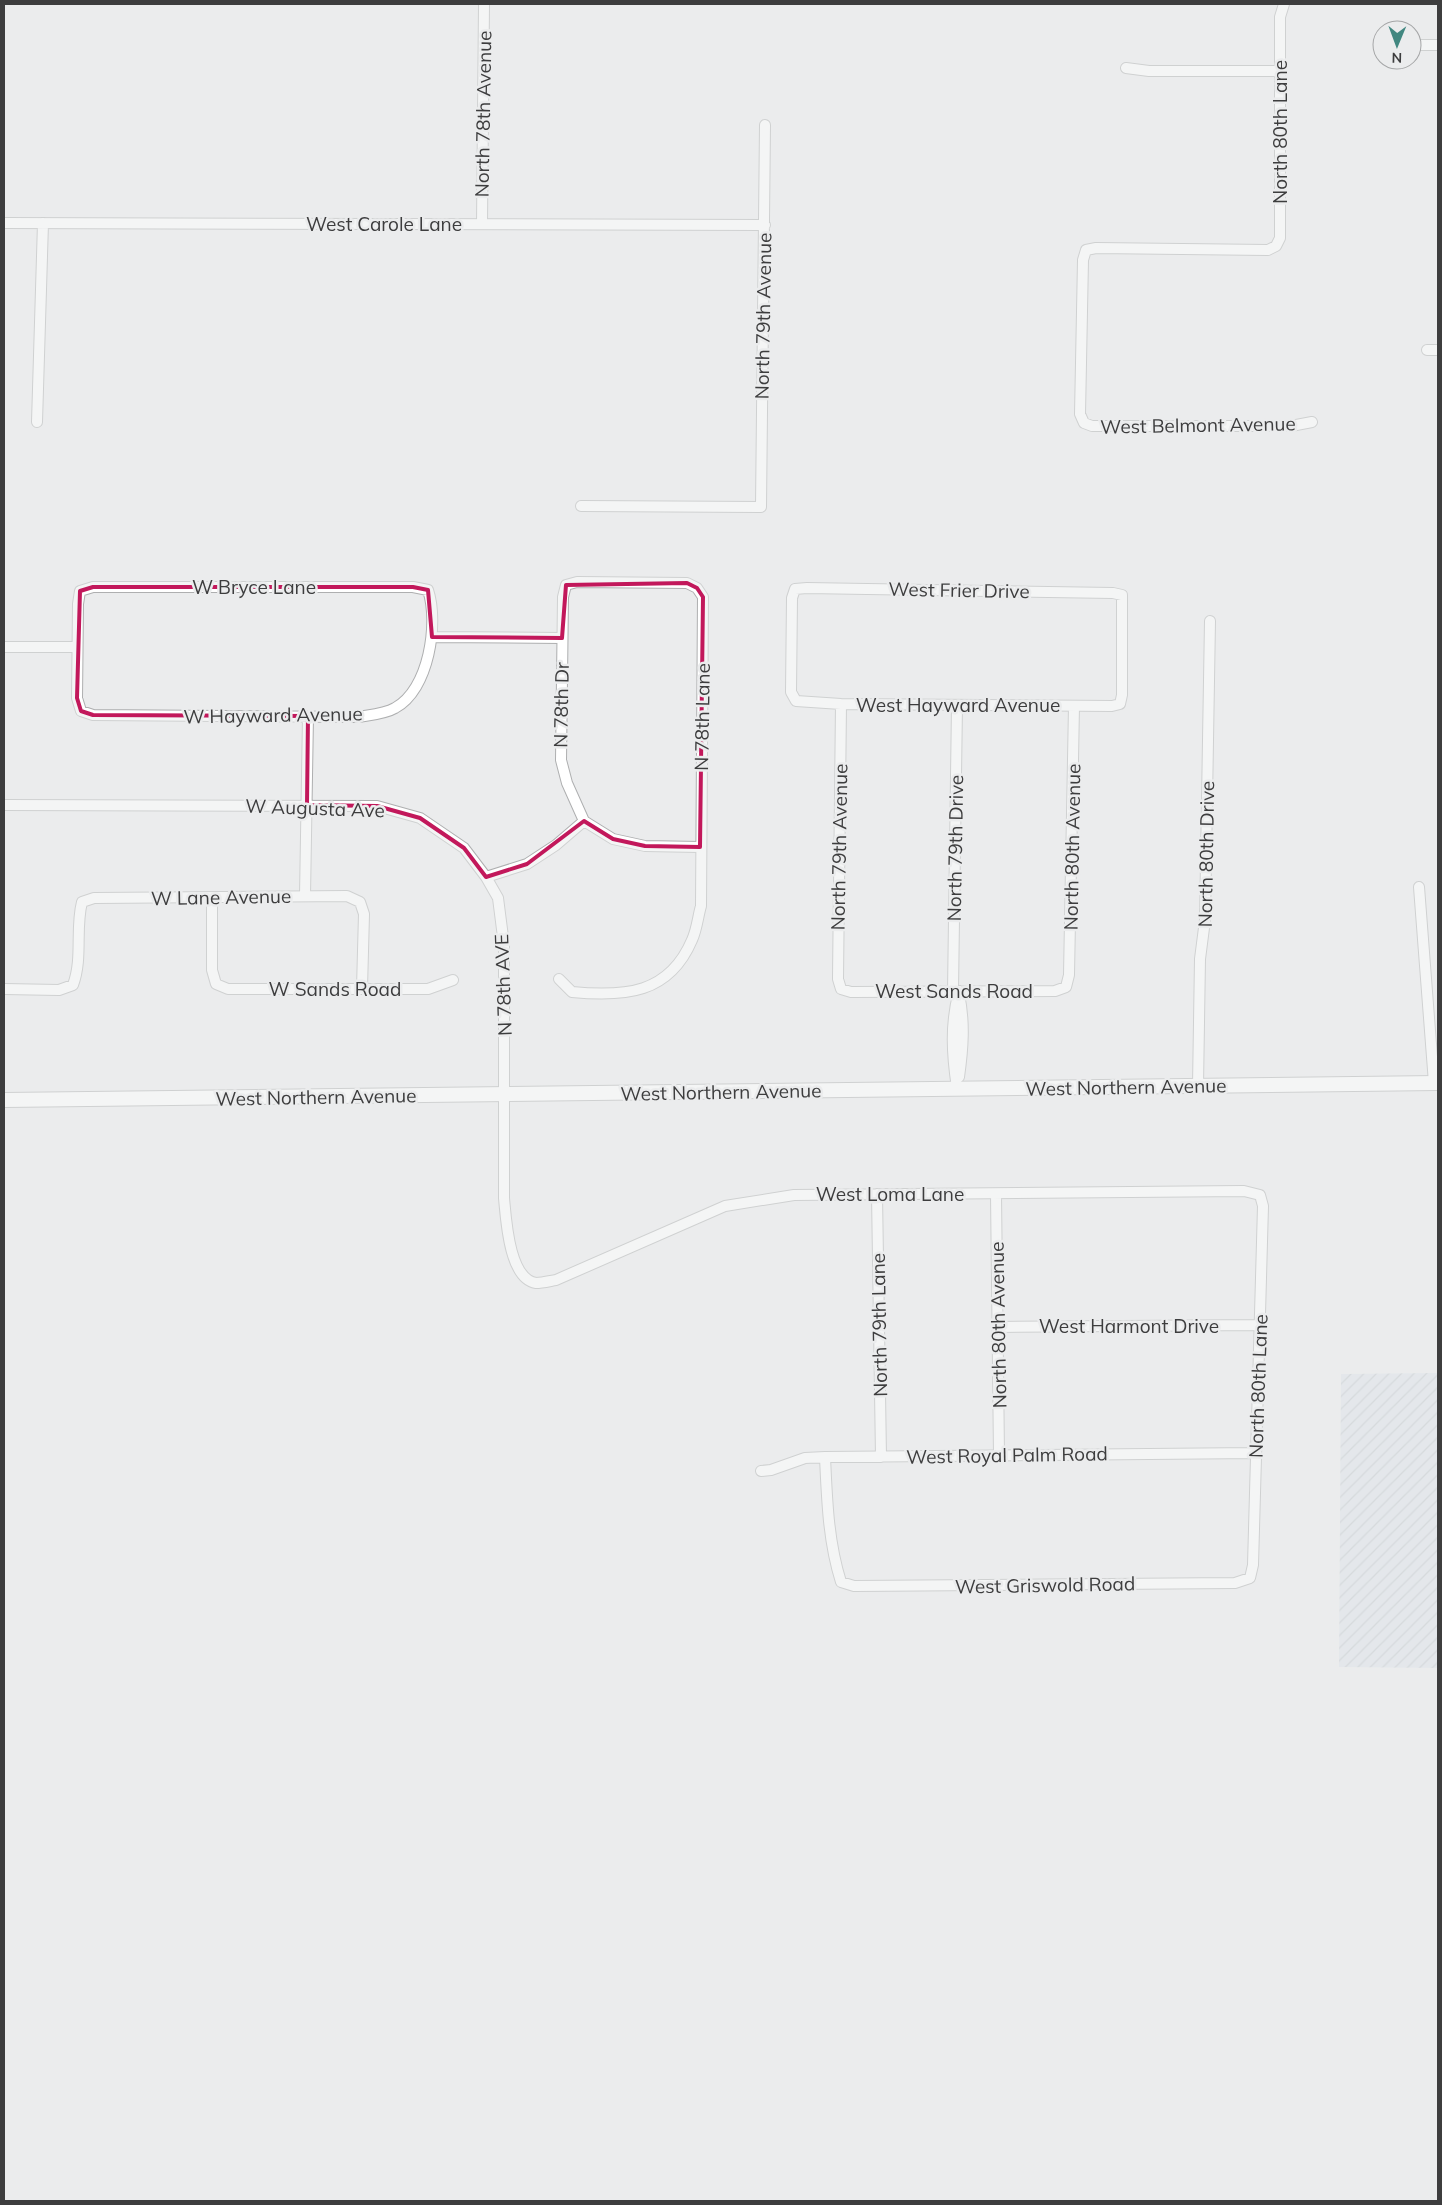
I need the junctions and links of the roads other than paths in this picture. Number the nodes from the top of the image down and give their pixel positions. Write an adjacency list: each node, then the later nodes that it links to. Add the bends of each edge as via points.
1 (484, 4): 12 (street, North 78th Avenue)
2 (1276, 4): 4 (street, North 80th Lane)
3 (1284, 4): 4 (street, North 80th Lane)
4 (1280, 17): 8 (street, North 80th Lane)
5 (1422, 45): 6 (street)
6 (1438, 45)
7 (1126, 68): 8 (street, via 1149,71)
8 (1280, 71): 18 (street, North 80th Lane, via 1280,238 1276,246 1268,250 1086,250 1083,260 1080,404)
9 (765, 125): 13 (street, North 79th Avenue)
10 (4, 223): 11 (street, West Carole Lane)
11 (43, 223): 12 (street, West Carole Lane); 16 (street)
12 (482, 224): 13 (street, West Carole Lane)
13 (764, 225): 19 (street, North 79th Avenue, via 761,507)
14 (1427, 350): 15 (street)
15 (1438, 350)
16 (37, 422)
17 (1312, 422): 18 (street, West Belmont Avenue, via 1291,426 1092,426)
18 (1084, 423)
19 (581, 506)
20 (566, 585): 24 (street, N 78th Dr, via 562,598); 36 (street, N 78th Lane, via 577,582 687,583 697,588 703,597)
21 (428, 590): 23 (street, W Hayward Avenue, via 432,602); 26 (street, W Bryce Lane, via 403,587 93,587 80,591)
22 (1210, 621): 49 (street, North 80th Drive, via 1205,920 1200,959)
23 (432, 637): 24 (street); 32 (street, W Hayward Avenue, via 425,670 411,692 395,708 358,717)
24 (562, 638): 35 (street, N 78th Dr, via 561,760 567,783)
25 (4, 647): 26 (street)
26 (77, 647): 32 (street, W Hayward Avenue, via 77,698 81,711 93,715)
27 (796, 701): 28 (street, West Hayward Avenue); 29 (street, West Frier Drive, via 791,692 792,598 795,589 808,588 1113,592 1122,595)
28 (841, 704): 30 (street, West Hayward Avenue); 46 (street, North 79th Avenue, via 838,979)
29 (1120, 704): 31 (street, West Hayward Avenue)
30 (957, 705): 31 (street, West Hayward Avenue); 47 (street, North 79th Drive)
31 (1074, 706): 43 (street, North 80th Avenue, via 1069,975)
32 (308, 716): 34 (street)
33 (4, 805): 34 (street, W Augusta Ave)
34 (307, 806): 37 (street, W Augusta Ave, via 377,806 420,818 464,848); 39 (street)
35 (584, 821): 36 (street, via 613,839 645,846); 37 (street, via 556,846 527,864)
36 (700, 847): 41 (street, via 701,906 693,939 677,967 648,988 606,995 572,992)
37 (486, 877): 51 (street, N 78th AVE, via 498,898 504,945)
38 (1419, 887): 48 (street)
39 (305, 896): 40 (street, W Lane Avenue); 44 (street, W Lane Avenue, via 347,896 360,902 364,914)
40 (212, 898): 44 (street, W Sands Road, via 212,970 216,984 228,989); 45 (street, W Lane Avenue, via 94,898 82,902 78,915 78,971 73,985 59,990)
41 (559, 979)
42 (453, 980): 44 (street, W Sands Road, via 428,989)
43 (1066, 987): 47 (street, West Sands Road, via 1055,990)
44 (362, 988)
45 (4, 989)
46 (841, 989): 47 (street, West Sands Road, via 851,992)
47 (956, 991): 50 (street, North 79th Drive, via 962,1053)
48 (1436, 1083): 49 (main road, West Northern Avenue)
49 (1198, 1086): 50 (main road, West Northern Avenue)
50 (957, 1088): 51 (main road, West Northern Avenue)
51 (505, 1095): 52 (main road, West Northern Avenue); 53 (street, West Loma Lane, via 504,1198 508,1230 521,1274 536,1283 556,1280 725,1206 794,1194)
52 (4, 1100)
53 (877, 1194): 54 (street, West Loma Lane); 61 (street, North 79th Lane)
54 (996, 1194): 55 (street, West Loma Lane, via 1244,1191); 57 (street, North 80th Avenue)
55 (1260, 1195): 56 (street, North 80th Lane, via 1263,1206)
56 (1260, 1325): 57 (street, West Harmont Drive); 58 (street, North 80th Lane)
57 (998, 1327): 59 (street, North 80th Avenue)
58 (1255, 1453): 59 (street, West Royal Palm Road); 63 (street, North 80th Lane)
59 (999, 1455): 61 (street, West Royal Palm Road)
60 (825, 1457): 61 (street, West Royal Palm Road); 62 (street, West Royal Palm Road, via 805,1458); 63 (street, West Griswold Road, via 828,1519 840,1582 854,1586 1235,1583)
61 (881, 1457)
62 (761, 1472)
63 (1250, 1578)

